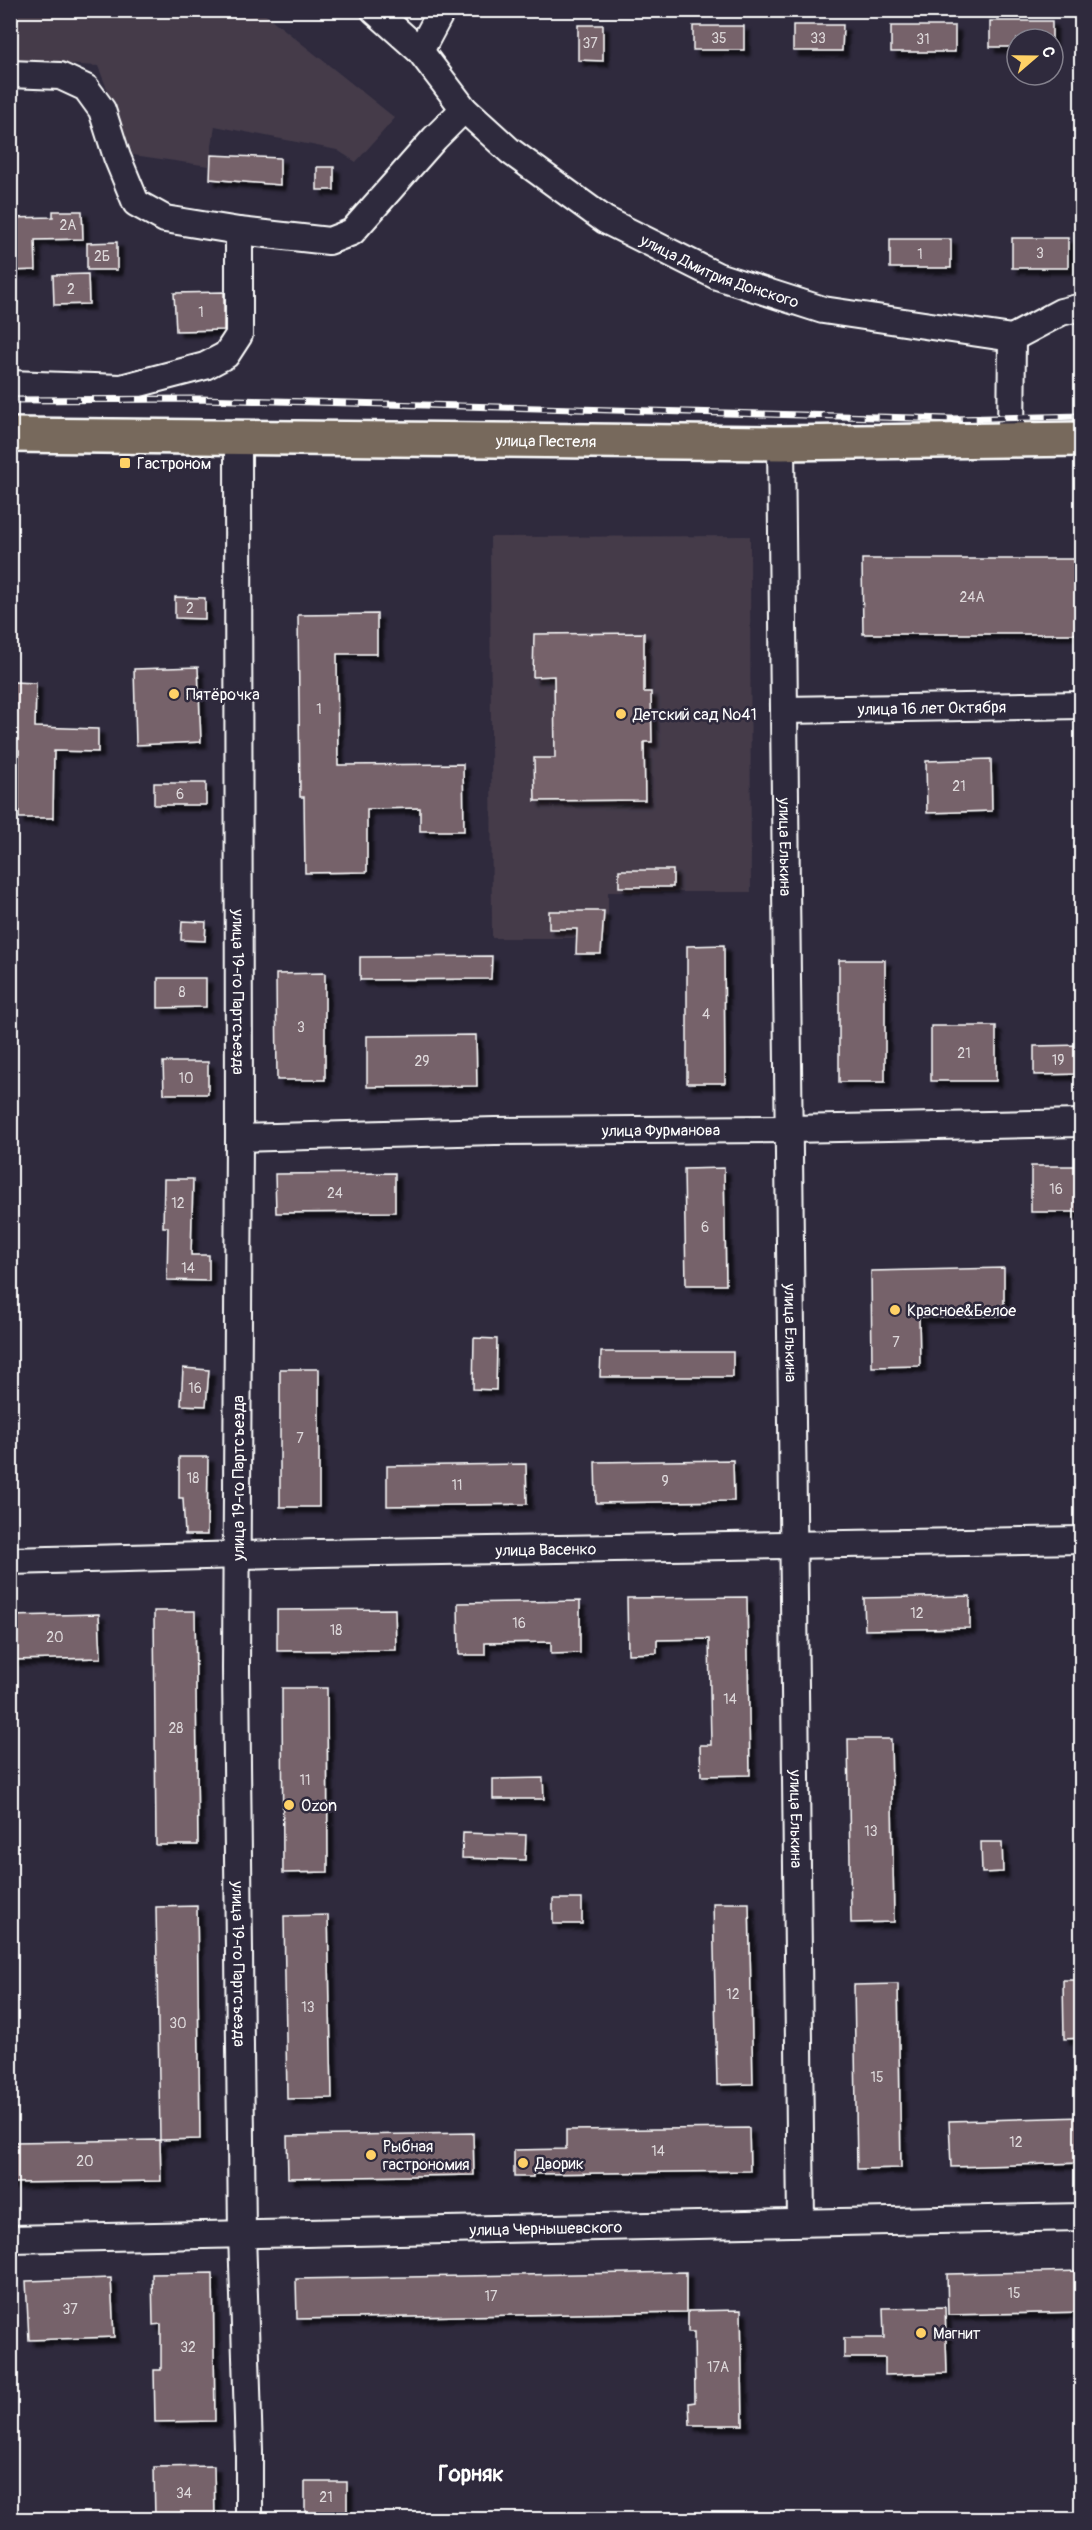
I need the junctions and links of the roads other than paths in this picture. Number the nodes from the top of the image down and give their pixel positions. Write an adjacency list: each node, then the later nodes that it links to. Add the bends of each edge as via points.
1 (374, 10): 3 (street, улица Дмитрия Донского)
2 (442, 10): 3 (street)
3 (420, 51): 5 (street, улица Дмитрия Донского)
4 (10, 75): 6 (street, via 60,76 86,88 102,110 136,203 165,219)
5 (464, 109): 6 (street, via 352,232 329,242); 8 (street, улица Дмитрия Донского, via 510,151 605,220 717,276 823,310)
6 (239, 231): 9 (street, via 239,335 226,355 205,366 121,387)
7 (1082, 307): 8 (street, via 1061,312)
8 (1012, 338): 13 (street)
9 (10, 384)
10 (10, 435): 11 (main road, улица Пестеля)
11 (238, 437): 14 (main road, улица Пестеля); 19 (street, улица 19-го Партсъезда)
12 (1082, 439): 13 (main road, улица Пестеля)
13 (1011, 440): 14 (main road, улица Пестеля)
14 (781, 443): 16 (street, улица Елькина)
15 (1082, 705): 16 (street, улица 16 лет Октября)
16 (784, 710): 18 (street, улица Елькина)
17 (1082, 1123): 18 (street, улица Фурманова)
18 (789, 1129): 19 (street, улица Фурманова); 21 (street, улица Елькина)
19 (239, 1138): 22 (street, улица 19-го Партсъезда)
20 (1082, 1540): 21 (street, улица Васенко)
21 (794, 1544): 22 (street, улица Васенко); 25 (street, улица Елькина)
22 (238, 1556): 23 (street, улица Васенко); 26 (street, улица 19-го Партсъезда)
23 (10, 1561)
24 (1082, 2217): 25 (street, улица Чернышевского)
25 (801, 2222): 26 (street, улица Чернышевского)
26 (242, 2234): 27 (street, улица Чернышевского); 28 (street, улица 19-го Партсъезда)
27 (10, 2239)
28 (249, 2520)

